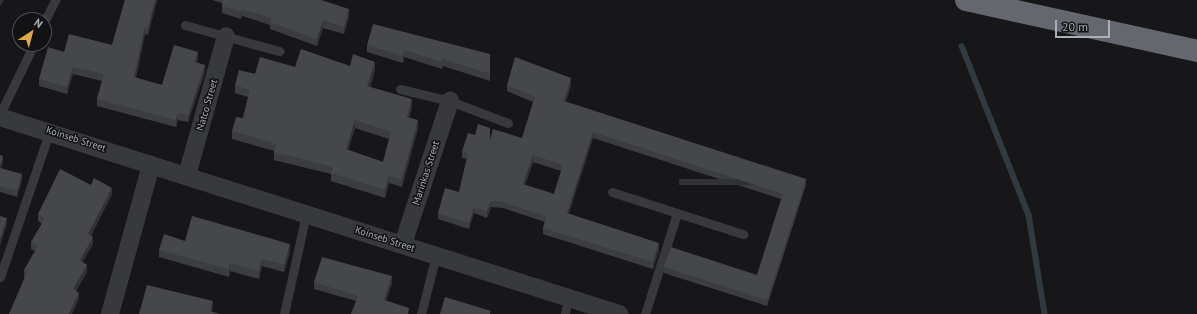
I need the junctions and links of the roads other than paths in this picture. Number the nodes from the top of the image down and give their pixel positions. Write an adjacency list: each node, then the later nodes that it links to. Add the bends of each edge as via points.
1 (55, 0): 3 (lane)
2 (966, 0): 8 (highway)
3 (49, 12)
4 (185, 25): 5 (lane)
5 (226, 36): 6 (lane); 15 (street, Natco Street)
6 (279, 51)
7 (30, 52): 11 (lane)
8 (1197, 52)
9 (400, 89): 10 (lane)
10 (450, 101): 12 (lane); 20 (street, Marinkas Street)
11 (0, 115): 13 (street, Koinseb Street)
12 (508, 123)
13 (50, 130): 14 (street, Koinseb Street); 22 (lane)
14 (151, 165): 15 (street, Koinseb Street); 24 (street)
15 (186, 175): 18 (street, Koinseb Street)
16 (612, 192): 17 (lane)
17 (677, 213): 19 (lane); 28 (lane)
18 (306, 214): 20 (street, Koinseb Street); 25 (lane)
19 (743, 234)
20 (403, 244): 21 (street, Koinseb Street)
21 (436, 255): 23 (street, Koinseb Street); 26 (lane)
22 (0, 277)
23 (567, 306): 27 (street, Koinseb Street)
24 (110, 314)
25 (284, 314)
26 (421, 314)
27 (619, 314)
28 (645, 314)

